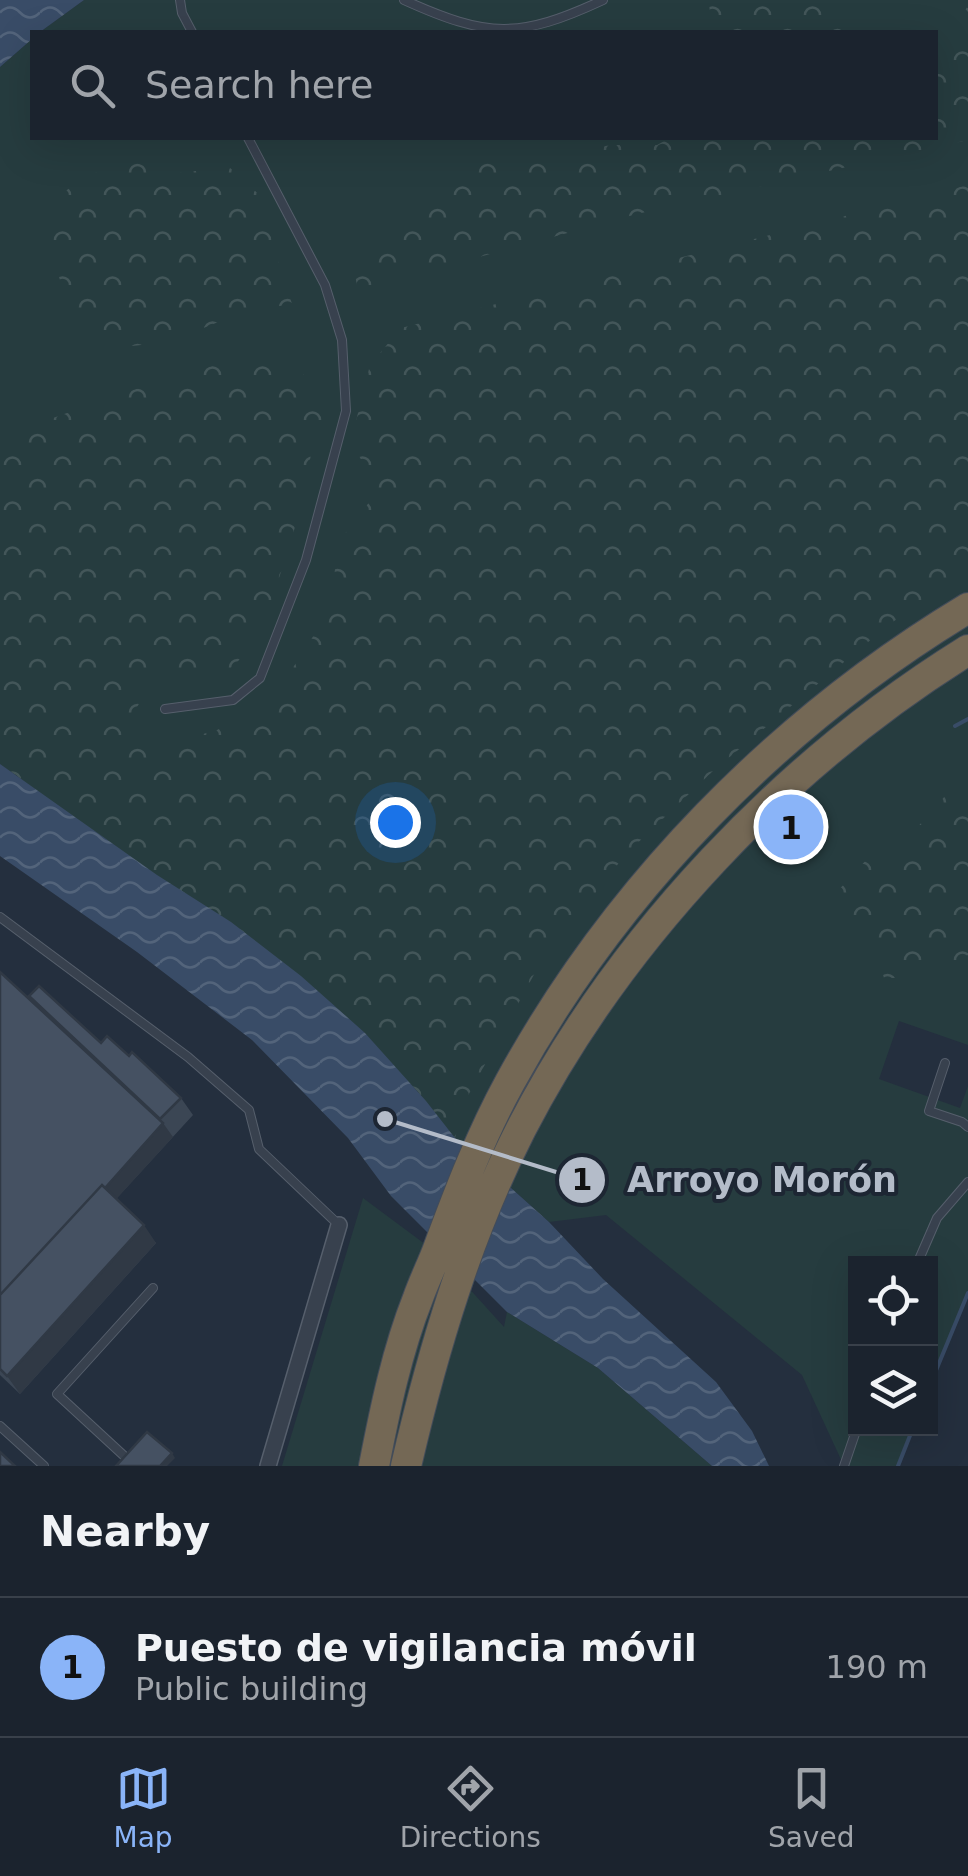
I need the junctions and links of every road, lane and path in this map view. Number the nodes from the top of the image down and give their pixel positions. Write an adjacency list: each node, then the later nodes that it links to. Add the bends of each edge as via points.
1 (180, 0): 4 (lane)
2 (404, 0): 3 (lane, via 475,28 533,28)
3 (603, 0)
4 (191, 30)
5 (249, 140): 8 (lane, via 324,285 342,340 346,411 306,560 260,678 233,700)
6 (968, 608): 16 (highway, via 767,758 627,906 508,1084)
7 (968, 650): 24 (highway, via 838,745 730,841 610,988 555,1069 500,1175 439,1333)
8 (165, 709)
9 (0, 917): 13 (lane, via 248,1110 259,1149)
10 (944, 1063): 11 (lane, via 929,1111)
11 (968, 1127)
12 (968, 1182): 14 (lane, via 932,1226)
13 (339, 1225): 21 (street)
14 (920, 1256)
15 (153, 1288): 20 (lane, via 58,1394)
16 (400, 1353): 22 (highway); 23 (highway)
17 (0, 1426): 19 (lane)
18 (854, 1436): 25 (lane)
19 (44, 1466)
20 (136, 1466)
21 (268, 1466)
22 (357, 1466)
23 (374, 1466)
24 (406, 1466)
25 (844, 1466)

